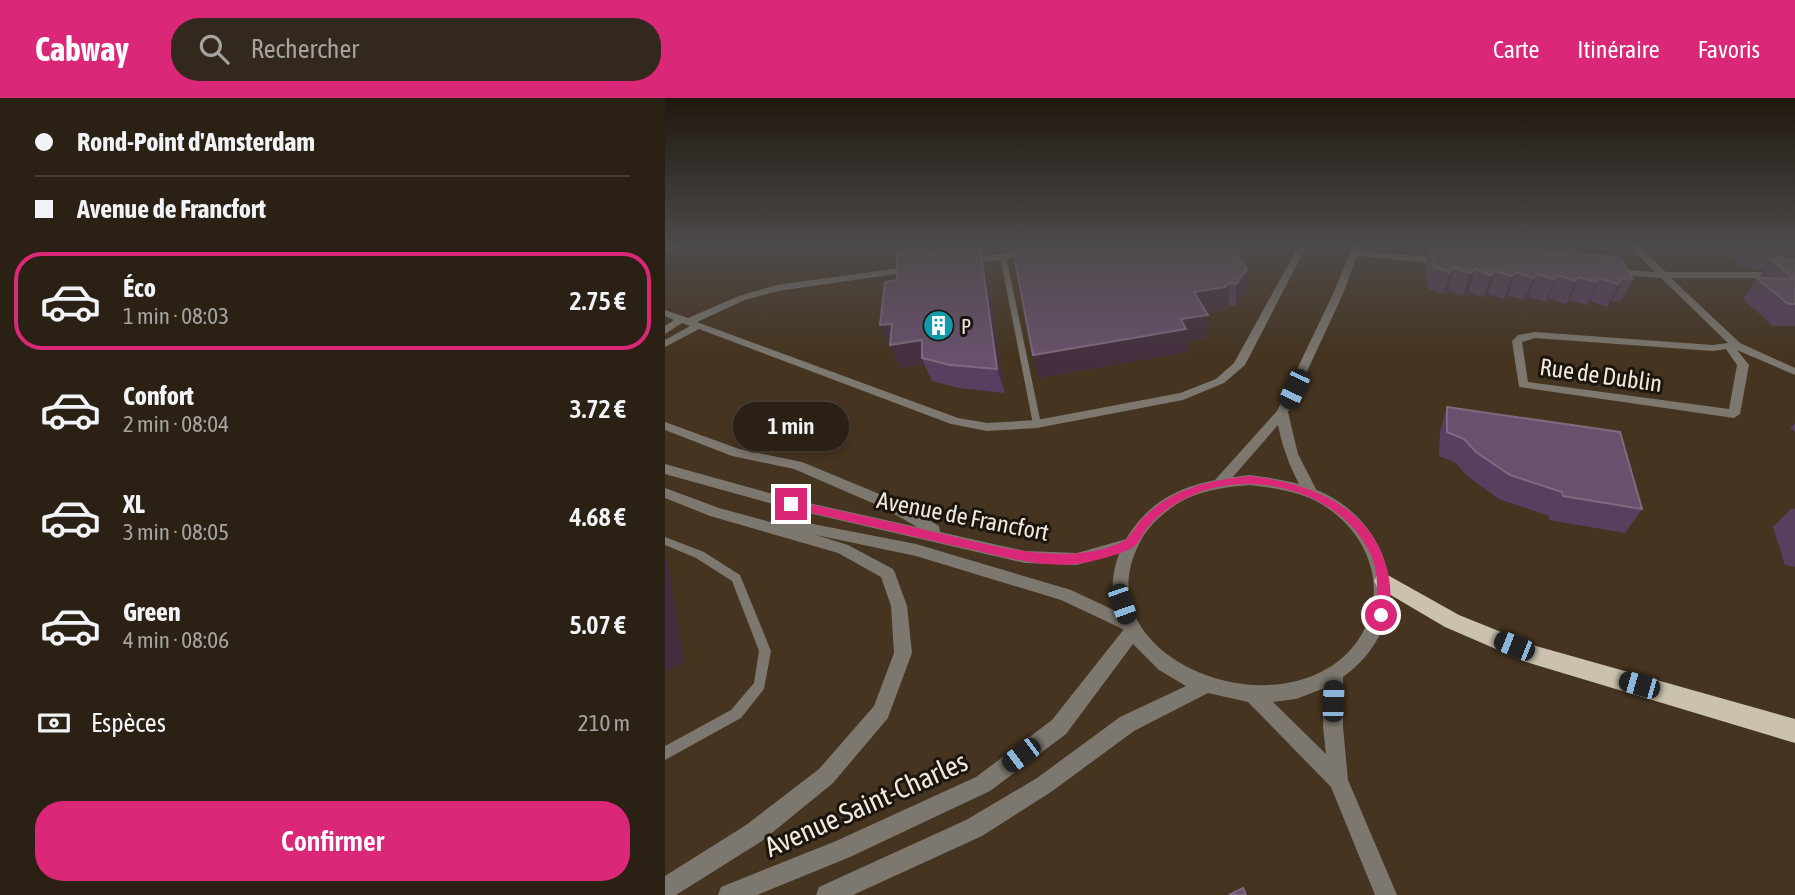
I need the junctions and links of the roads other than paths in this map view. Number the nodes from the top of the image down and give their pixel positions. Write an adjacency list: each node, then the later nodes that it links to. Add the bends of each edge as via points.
1 (819, 282): 7 (street, via 742,298)
2 (1008, 282): 13 (lane)
3 (1284, 282): 13 (street, via 1239,365 1220,382 1183,396)
4 (1343, 282): 12 (street)
5 (1670, 282): 10 (street)
6 (665, 313): 7 (street)
7 (689, 322): 8 (street); 9 (street); 13 (street, via 955,421 987,427)
8 (665, 331)
9 (665, 344)
10 (1733, 346): 10 (street, Rue de Dublin, via 1743,365 1734,414 1523,386 1517,341 1535,335); 11 (street)
11 (1795, 372)
12 (1282, 412): 16 (street); 18 (street, via 1291,460)
13 (1037, 424)
14 (665, 426): 19 (street, via 737,453 808,469 889,504)
15 (665, 469): 19 (street, Avenue de Francfort, via 791,504)
16 (1220, 483): 18 (street, via 1251,480); 21 (street, via 1167,504)
17 (665, 491): 23 (street, Avenue de Francfort, via 773,521 916,550 1065,595); 30 (street, via 715,513 843,549 887,573 899,606 903,653 881,712 826,776 754,833)
18 (1311, 493): 22 (street, via 1360,528 1377,553)
19 (944, 536): 21 (street, Avenue de Francfort, via 1025,556 1077,559)
20 (665, 541): 28 (lane, via 700,555 736,578 765,650 760,685 736,714)
21 (1130, 544): 23 (street, via 1120,583)
22 (1384, 582): 24 (street, via 1381,615 1365,648); 27 (main road, via 1452,621 1534,655)
23 (1131, 628): 25 (street, via 1161,664); 31 (street, Avenue Saint-Charles, via 1059,727 983,784)
24 (1334, 675): 26 (street, via 1297,690); 29 (street)
25 (1202, 687): 26 (street); 32 (street, via 1127,724 1044,785 974,828)
26 (1254, 696): 29 (street)
27 (1795, 731)
28 (665, 753)
29 (1338, 780): 33 (street)
30 (665, 889)
31 (729, 895)
32 (827, 895)
33 (1386, 895)

